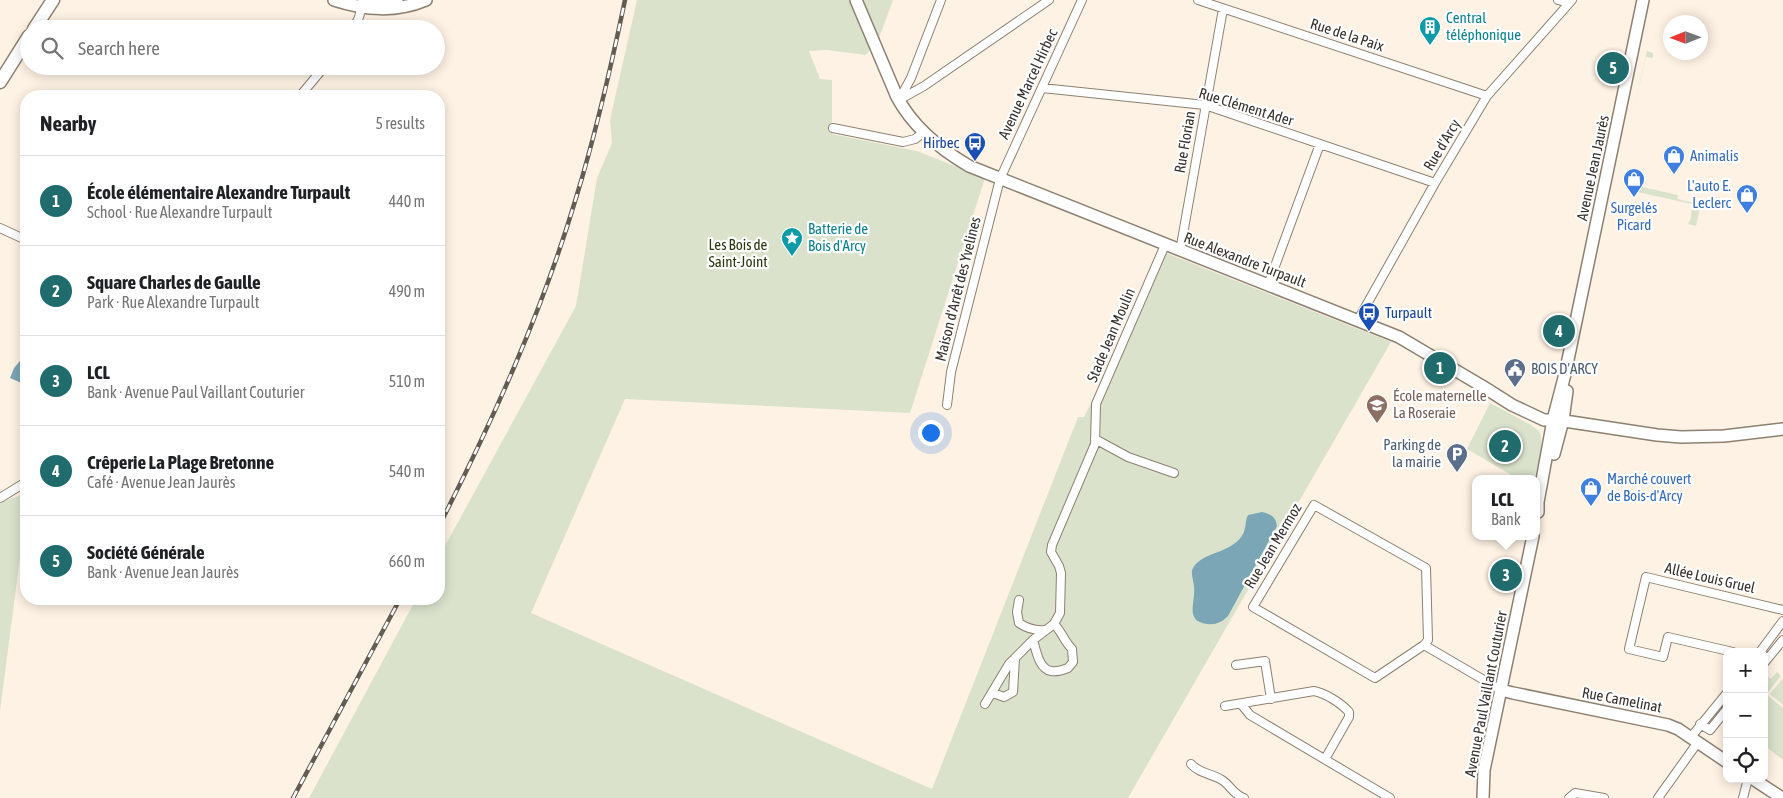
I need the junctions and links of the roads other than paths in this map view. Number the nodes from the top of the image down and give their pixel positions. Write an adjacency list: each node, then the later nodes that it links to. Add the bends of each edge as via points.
1 (50, 0): 16 (main road)
2 (54, 0): 17 (main road)
3 (334, 0): 14 (main road)
4 (397, 0): 14 (main road)
5 (426, 0): 14 (main road, via 395,9)
6 (856, 0): 25 (main road, Rue Alexandre Turpault)
7 (941, 0): 25 (street, via 911,78)
8 (1049, 0): 25 (street)
9 (1082, 0): 22 (street, Avenue Marcel Hirbec)
10 (1198, 0): 15 (street, Rue de la Paix)
11 (1558, 0): 13 (street)
12 (1643, 0): 39 (main road, Avenue Jean Jaurès)
13 (1571, 1): 24 (street, Rue d'Arcy)
14 (362, 2): 18 (street)
15 (1223, 9): 24 (street, Rue de la Paix); 26 (street, Rue Florian)
16 (38, 20)
17 (40, 20)
18 (358, 20)
19 (20, 50): 21 (main road)
20 (318, 75): 23 (street)
21 (0, 82)
22 (1042, 88): 26 (street, Rue Clément Ader); 30 (street, Avenue Marcel Hirbec)
23 (305, 90)
24 (1487, 96): 31 (street, Rue d'Arcy)
25 (899, 100): 28 (main road, Rue Alexandre Turpault)
26 (1205, 105): 29 (street, Rue Clément Ader); 35 (street, Rue Florian)
27 (833, 128): 28 (street, via 903,142)
28 (924, 132): 30 (main road, Rue Alexandre Turpault, via 951,156)
29 (1320, 144): 31 (street, Rue Clément Ader); 36 (street)
30 (1000, 179): 34 (main road, Rue Alexandre Turpault); 38 (street, Maison d'Arrêt des Yvelines, via 951,372)
31 (1435, 183): 37 (street, Rue d'Arcy)
32 (0, 228): 33 (street)
33 (20, 237)
34 (1165, 245): 35 (main road, Rue Alexandre Turpault); 43 (street, Stade Jean Moulin, via 1096,404)
35 (1180, 251): 36 (main road, Rue Alexandre Turpault)
36 (1268, 285): 37 (main road, Rue Alexandre Turpault)
37 (1358, 320): 39 (main road, Rue Alexandre Turpault, via 1399,337 1518,408 1544,420)
38 (947, 406)
39 (1558, 420): 40 (main road, Rue Alexandre Turpault); 46 (main road)
40 (1602, 427): 41 (main road, via 1681,437); 42 (main road, via 1636,438 1680,444)
41 (1783, 429)
42 (1783, 436)
43 (1095, 439): 44 (street, via 1128,457); 52 (street, Stade Jean Moulin, via 1052,545 1051,552 1060,573 1060,612)
44 (1174, 473)
45 (20, 486): 47 (street)
46 (1540, 494)
47 (0, 498)
48 (1532, 540): 63 (main road, Avenue Paul Vaillant Couturier)
49 (1019, 600): 53 (street, via 1019,623 1036,631)
50 (1783, 610): 59 (street, Allée Louis Gruel, via 1646,577 1629,649 1663,657 1668,637)
51 (1783, 621): 54 (street)
52 (1054, 624): 53 (street); 55 (street, via 1072,648 1073,662 1068,668 1051,671 1044,668)
53 (1045, 630): 55 (street)
54 (1780, 631): 58 (street)
55 (1033, 640): 60 (street)
56 (1783, 640): 61 (street)
57 (1424, 645): 57 (street, Rue Jean Mermoz, via 1428,640 1426,568 1314,505 1253,607 1375,678); 63 (street)
58 (1764, 648)
59 (1723, 650)
60 (1015, 658): 64 (street); 64 (street, via 1013,692 1004,696)
61 (1768, 658)
62 (1236, 665): 66 (street, via 1265,661)
63 (1501, 690): 72 (main road, Rue Camelinat, via 1668,725); 81 (main road, Avenue Paul Vaillant Couturier, via 1484,770)
64 (993, 693): 67 (street)
65 (1723, 698): 71 (street)
66 (1271, 699): 68 (street); 73 (street, via 1314,691 1345,707 1349,717)
67 (985, 704)
68 (1241, 704): 69 (street); 73 (street, via 1250,716)
69 (1225, 706)
70 (1723, 714): 71 (street, via 1710,730)
71 (1700, 724): 72 (street)
72 (1694, 740): 74 (main road, Rue Camelinat); 84 (street)
73 (1325, 759): 80 (street)
74 (1723, 759)
75 (1191, 764): 79 (street, via 1196,770 1222,780)
76 (1747, 783): 85 (street)
77 (1759, 783): 86 (main road)
78 (1593, 797): 82 (street, via 1575,793); 83 (street)
79 (1244, 798)
80 (1390, 798)
81 (1482, 798)
82 (1569, 798)
83 (1604, 798)
84 (1658, 798)
85 (1743, 798)
86 (1782, 798)

